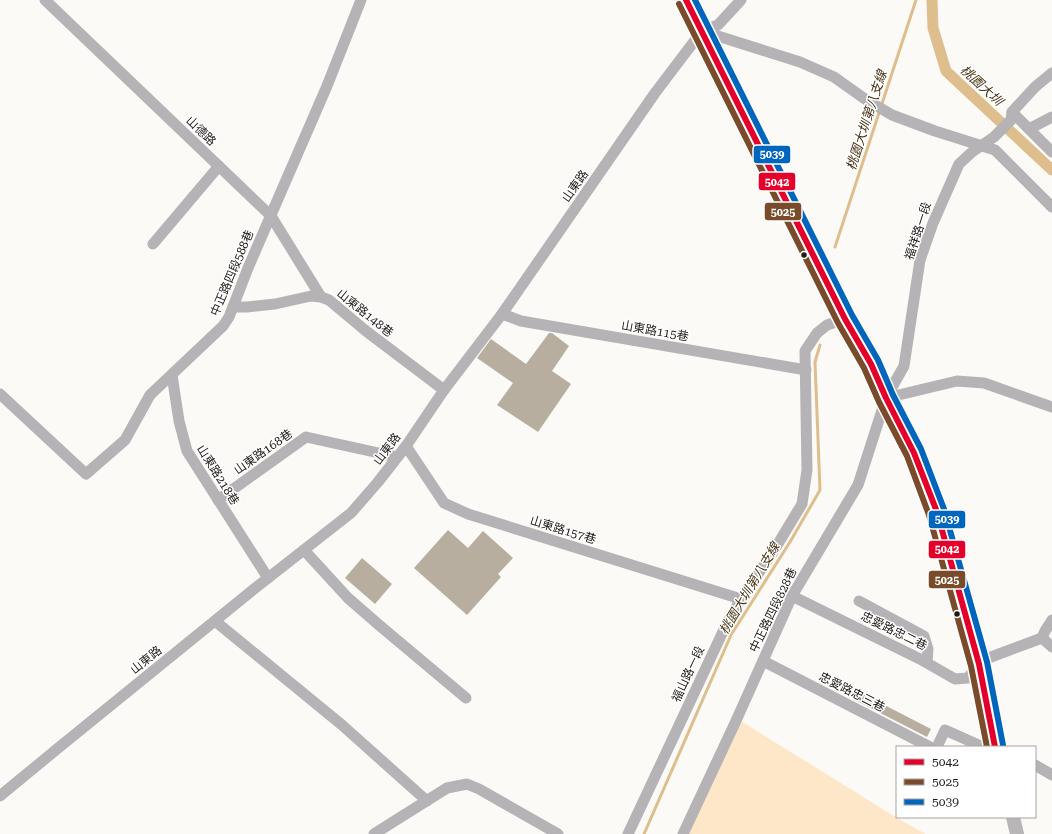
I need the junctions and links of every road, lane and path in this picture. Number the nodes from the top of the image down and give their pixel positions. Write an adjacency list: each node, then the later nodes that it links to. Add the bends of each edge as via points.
1 (45, 0): 12 (street, 山德路)
2 (361, 0): 14 (street, 中正路四段588巷)
3 (686, 0): 5 (main road)
4 (742, 0): 5 (street, via 718,25)
5 (702, 31): 10 (street, via 800,62 834,76 892,115); 18 (street, 山東路, via 655,93); 19 (main road)
6 (1052, 73): 7 (street, via 1034,87)
7 (1012, 116): 9 (street); 10 (street, 福祥路一段, via 994,137)
8 (1052, 117): 9 (street)
9 (1029, 129): 11 (street)
10 (983, 145): 13 (street, via 995,150); 24 (street, 福祥路一段, via 958,164 933,223 920,260 904,366)
11 (1052, 152)
12 (219, 166): 14 (street, 山德路); 15 (street)
13 (1052, 207)
14 (271, 216): 16 (street, 山德路); 17 (street, 中正路四段588巷)
15 (153, 244)
16 (321, 297): 17 (street, 山東路148巷, via 311,296 275,304); 22 (street, 山東路148巷, via 329,300 366,332)
17 (233, 307): 21 (street, 中正路四段588巷, via 223,326)
18 (502, 314): 20 (street, 山東路115巷, via 521,321); 22 (street, 山東路)
19 (845, 319): 20 (street, 福山路一段, via 827,325 817,333 805,351); 24 (main road, via 871,364)
20 (806, 370): 32 (street, 福山路一段, via 808,470 802,504)
21 (172, 375): 23 (street, 中正路四段588巷, via 150,396 125,440 86,474); 28 (street, 山東路218巷, via 179,421 187,451)
22 (444, 390): 26 (street, 山東路)
23 (0, 394)
24 (886, 398): 25 (street, via 957,381 984,383); 31 (street, 中正路四段828巷, via 858,485); 40 (main road, via 914,453 937,512)
25 (1052, 407)
26 (406, 446): 27 (street, 山東路); 32 (street, 山東路157巷, via 444,503 468,514)
27 (397, 457): 28 (street, 山東路168巷, via 306,437); 29 (street, 山東路, via 351,513)
28 (218, 500): 30 (street, 山東路218巷)
29 (304, 550): 30 (street, 山東路); 41 (street, via 348,598)
30 (268, 578): 35 (street, 山東路)
31 (792, 596): 38 (street, 中正路四段828巷); 39 (street, 忠愛路忠二巷)
32 (741, 599): 53 (street, 福山路一段, via 723,630)
33 (859, 601): 39 (street, via 924,636 928,649)
34 (1052, 620): 36 (street)
35 (215, 621): 48 (street, 山東路); 49 (street, via 342,725)
36 (1042, 638): 37 (street); 40 (street)
37 (1052, 647)
38 (763, 661): 42 (street, 忠愛路忠三巷); 54 (street, 中正路四段828巷)
39 (927, 662): 40 (street, 忠愛路忠二巷, via 955,678 968,678)
40 (979, 664): 45 (main road)
41 (466, 698)
42 (928, 746)
43 (937, 746): 44 (street, via 945,730)
44 (981, 746)
45 (995, 746)
46 (1036, 766): 47 (street)
47 (1052, 775)
48 (0, 796)
49 (427, 801): 51 (street); 52 (street, via 447,788 467,784)
50 (1013, 818): 55 (main road)
51 (374, 834)
52 (558, 834)
53 (628, 834)
54 (683, 834)
55 (1017, 834)

